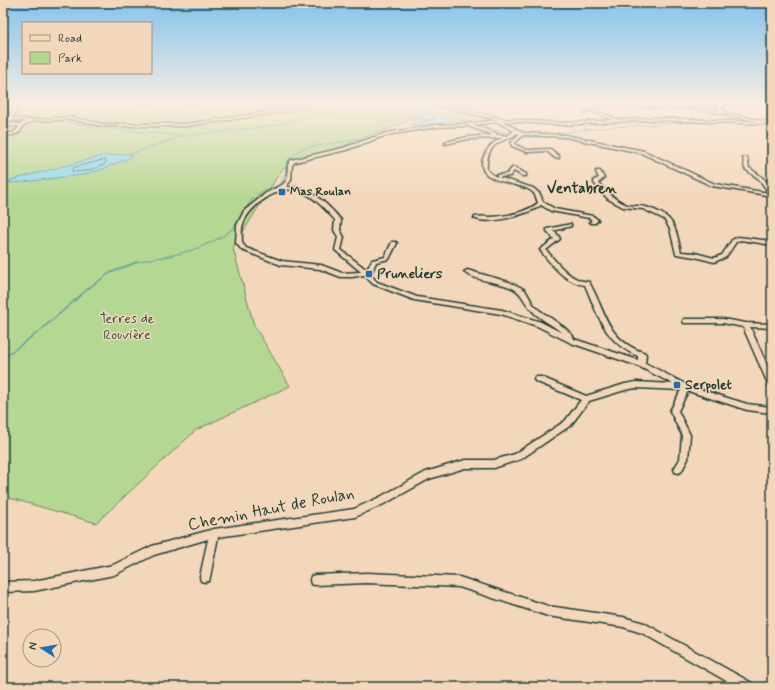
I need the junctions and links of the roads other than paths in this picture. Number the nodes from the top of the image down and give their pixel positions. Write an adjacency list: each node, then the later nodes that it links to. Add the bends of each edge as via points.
1 (377, 137): 14 (street, via 291,162 289,180)
2 (479, 137): 6 (street)
3 (508, 137): 11 (street, via 496,142 485,158 485,171)
4 (520, 137): 7 (street, via 514,146 527,151 548,150)
5 (571, 137): 15 (street, via 642,152 714,185)
6 (446, 144)
7 (558, 157)
8 (745, 158): 15 (street, via 747,169 761,178)
9 (598, 172): 21 (street, via 602,178 596,183 610,198 625,206 644,208 666,218 673,229 678,253 714,260 724,256 740,238)
10 (524, 175): 11 (street, via 514,169 508,175)
11 (493, 177): 12 (street)
12 (500, 179): 13 (street); 16 (street, via 533,191 540,197)
13 (533, 186)
14 (279, 189): 23 (street, via 296,189 317,200 338,220 338,230 342,237 338,250); 23 (street, via 247,210 240,225 239,243 244,249 287,264 321,267 341,275)
15 (772, 195)
16 (541, 203): 17 (street, via 530,211 499,218); 18 (street, via 561,212 592,217 595,220)
17 (477, 218)
18 (593, 222)
19 (569, 225): 28 (street, via 549,230 557,239 543,250 574,281 587,283 611,333 618,342 642,355)
20 (394, 243): 23 (street, via 387,258 374,262 370,272)
21 (772, 243)
22 (467, 272): 27 (street, via 518,288 532,307 549,322 564,330)
23 (366, 273): 27 (street, via 375,283 416,299 502,312 539,324)
24 (686, 321): 25 (street, via 723,321)
25 (746, 325): 26 (street); 30 (street)
26 (772, 326)
27 (573, 341): 28 (street)
28 (641, 364): 31 (street)
29 (538, 379): 32 (street)
30 (772, 384)
31 (686, 388): 32 (street, via 636,385); 33 (street, via 747,408); 34 (street, via 674,411 686,435 684,459)
32 (586, 399): 35 (street, Chemin Haut de Roulan, via 568,422 518,457 494,464 465,464 426,476 355,513)
33 (772, 410)
34 (678, 469)
35 (214, 533): 36 (street); 38 (street, Chemin Haut de Roulan, via 152,551 114,570 34,586)
36 (205, 577)
37 (315, 580): 39 (street, via 367,578 459,582 548,611 630,624 644,628)
38 (3, 587)
39 (748, 687)

